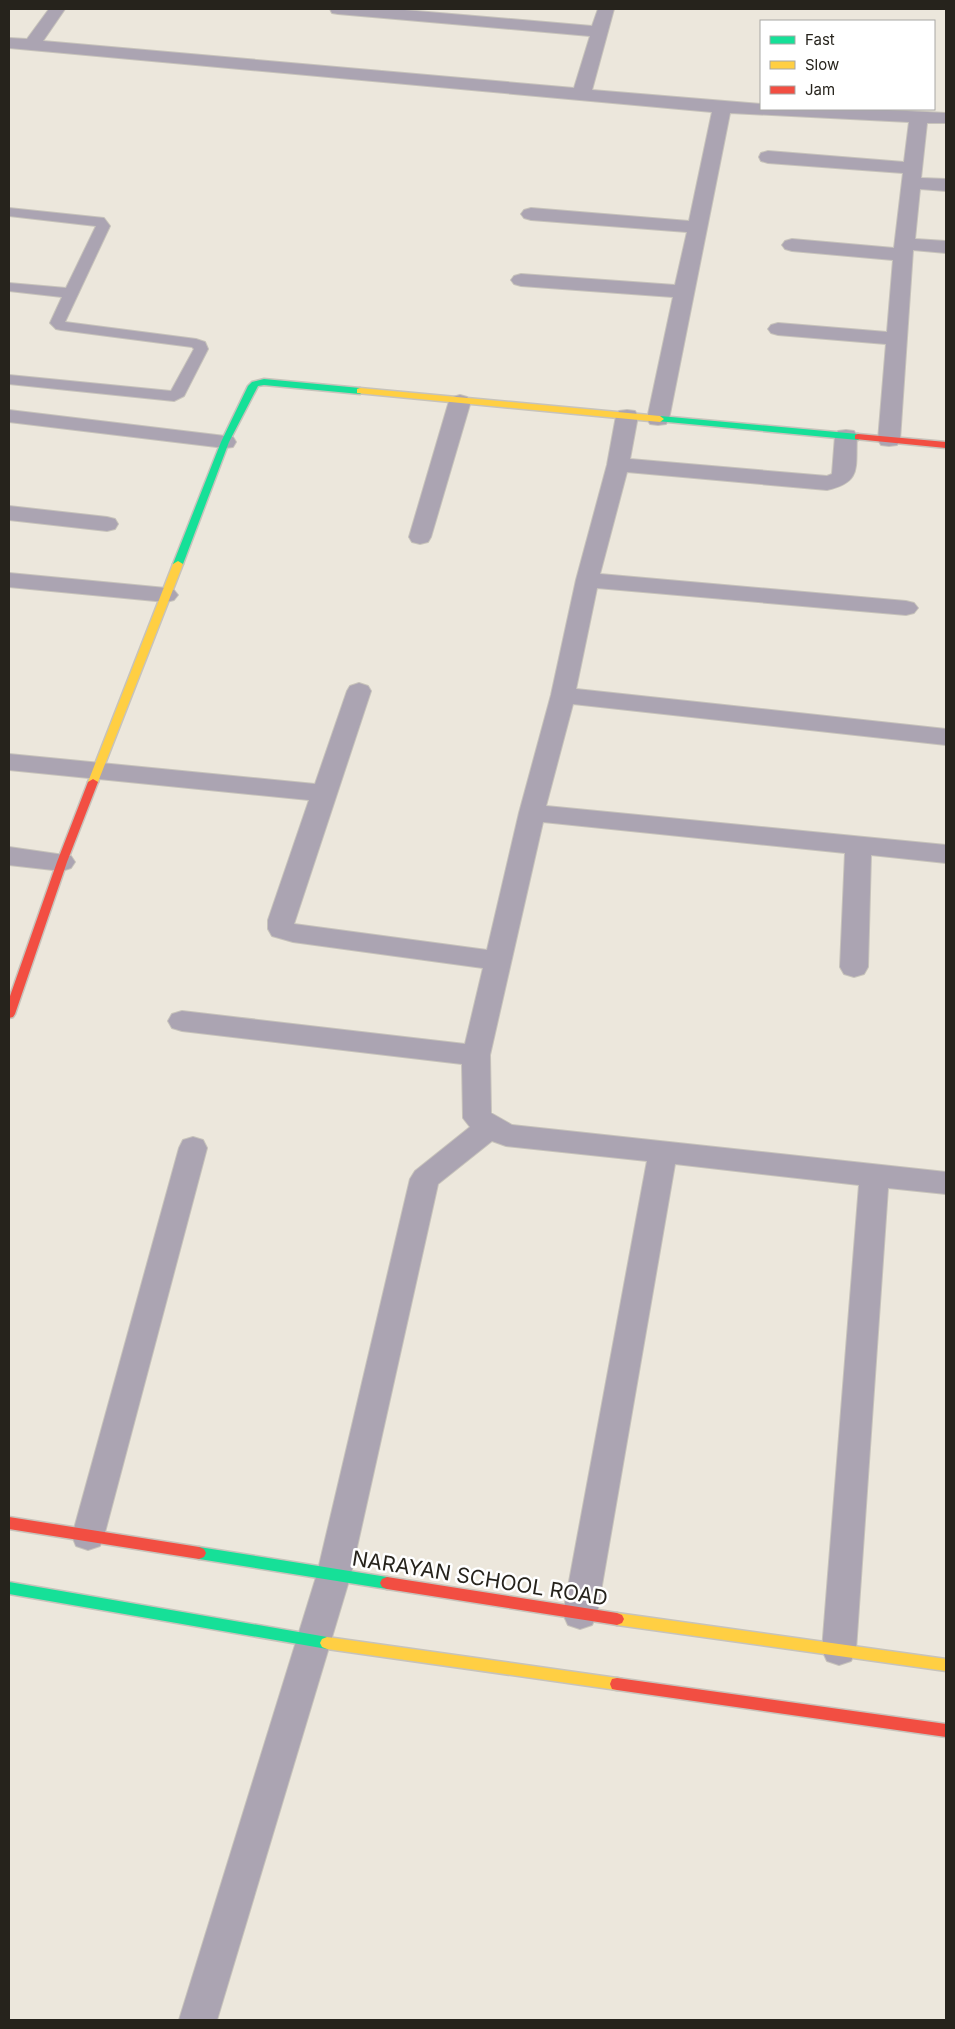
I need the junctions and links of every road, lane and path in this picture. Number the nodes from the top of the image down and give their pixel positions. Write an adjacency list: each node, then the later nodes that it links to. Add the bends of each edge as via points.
1 (57, 9): 6 (street)
2 (338, 9): 4 (street)
3 (606, 9): 4 (street)
4 (599, 32): 7 (street)
5 (9, 43): 6 (street)
6 (32, 45): 7 (street)
7 (582, 93): 8 (street)
8 (722, 107): 9 (street); 18 (street)
9 (760, 109)
10 (788, 110): 11 (street)
11 (919, 116): 12 (street); 14 (street)
12 (946, 118)
13 (768, 157): 14 (street)
14 (912, 175): 15 (street); 21 (street)
15 (946, 185)
16 (9, 212): 25 (lane, via 102,223)
17 (531, 214): 18 (street)
18 (697, 227): 24 (street)
19 (792, 245): 21 (street)
20 (946, 247): 21 (street)
21 (903, 250): 27 (street)
22 (521, 280): 24 (street)
23 (9, 287): 25 (lane)
24 (684, 292): 32 (street)
25 (70, 293): 28 (lane, via 57,320 61,326 200,345 201,349 179,393 167,397)
26 (778, 330): 27 (street)
27 (896, 340): 34 (street)
28 (9, 380)
29 (460, 401): 31 (street); 35 (street, via 264,382 251,388); 40 (street)
30 (9, 416): 35 (street)
31 (628, 416): 32 (street); 37 (street)
32 (658, 419): 33 (street)
33 (846, 436): 34 (street); 37 (street, via 843,476 828,483)
34 (889, 440): 36 (street)
35 (225, 442): 43 (street)
36 (946, 445)
37 (618, 465): 42 (street)
38 (9, 513): 39 (street)
39 (107, 524)
40 (420, 537)
41 (9, 580): 43 (street)
42 (587, 580): 44 (street); 46 (street)
43 (166, 594): 49 (street)
44 (906, 608)
45 (359, 691): 50 (street)
46 (563, 695): 47 (street); 51 (street)
47 (946, 737)
48 (9, 762): 49 (street)
49 (98, 772): 50 (street); 55 (street)
50 (323, 793): 56 (street, via 281,920 281,930)
51 (532, 813): 52 (street); 56 (street)
52 (858, 844): 53 (street); 57 (street)
53 (946, 854)
54 (9, 856): 55 (street)
55 (62, 862): 58 (street)
56 (498, 962): 61 (street)
57 (854, 967)
58 (15, 980): 59 (street)
59 (9, 1014)
60 (182, 1021): 61 (street)
61 (476, 1055): 62 (street, via 477,1118)
62 (491, 1126): 64 (street, via 506,1135); 69 (street, via 426,1179)
63 (193, 1148): 68 (street)
64 (663, 1151): 65 (street); 71 (street)
65 (874, 1174): 66 (street); 73 (street)
66 (946, 1183)
67 (9, 1523): 68 (street, NARAYAN SCHOOL ROAD)
68 (88, 1536): 69 (street, NARAYAN SCHOOL ROAD)
69 (334, 1574): 71 (street, NARAYAN SCHOOL ROAD); 72 (street)
70 (9, 1588): 72 (street)
71 (580, 1614): 73 (street, NARAYAN SCHOOL ROAD)
72 (314, 1641): 75 (street); 76 (street)
73 (839, 1650): 74 (street, NARAYAN SCHOOL ROAD)
74 (946, 1665)
75 (946, 1731)
76 (198, 2020)

